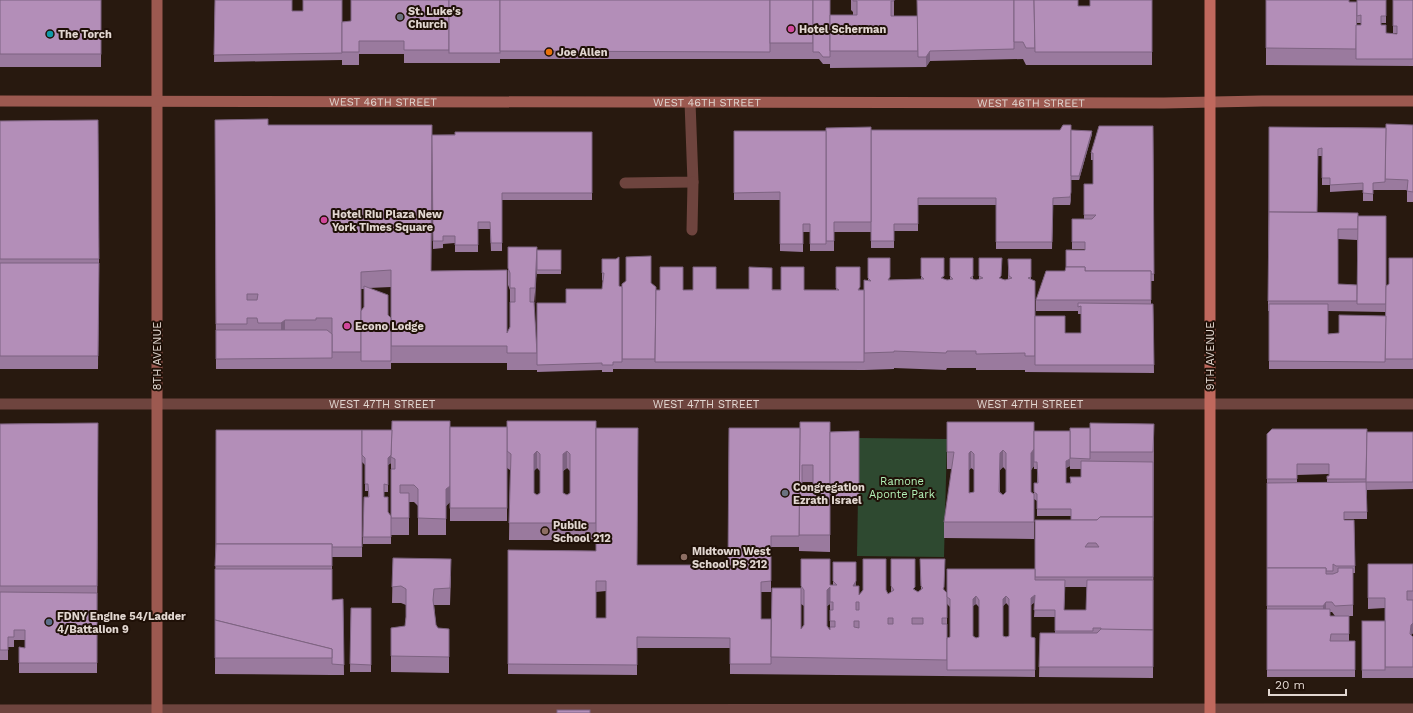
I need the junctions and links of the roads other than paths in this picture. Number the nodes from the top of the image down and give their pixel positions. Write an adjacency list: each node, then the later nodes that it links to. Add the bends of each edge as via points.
1 (157, 0): 4 (main road, 8TH AVENUE)
2 (1210, 0): 7 (main road, 9TH AVENUE)
3 (0, 100): 4 (main road, WEST 46TH STREET)
4 (157, 101): 6 (main road, WEST 46TH STREET); 13 (main road, 8TH AVENUE)
5 (1413, 101): 7 (main road, WEST 46TH STREET)
6 (690, 102): 7 (main road, WEST 46TH STREET); 8 (street)
7 (1210, 102): 11 (main road, 9TH AVENUE)
8 (693, 182): 9 (street); 10 (street)
9 (625, 183)
10 (692, 230)
11 (1210, 403): 13 (street, WEST 47TH STREET); 14 (street, WEST 47TH STREET); 18 (main road, 9TH AVENUE)
12 (0, 404): 13 (street, WEST 47TH STREET)
13 (157, 404): 17 (main road, 8TH AVENUE)
14 (1413, 404)
15 (1413, 709): 18 (street)
16 (0, 710): 17 (street)
17 (157, 711): 18 (street)
18 (1210, 711)

